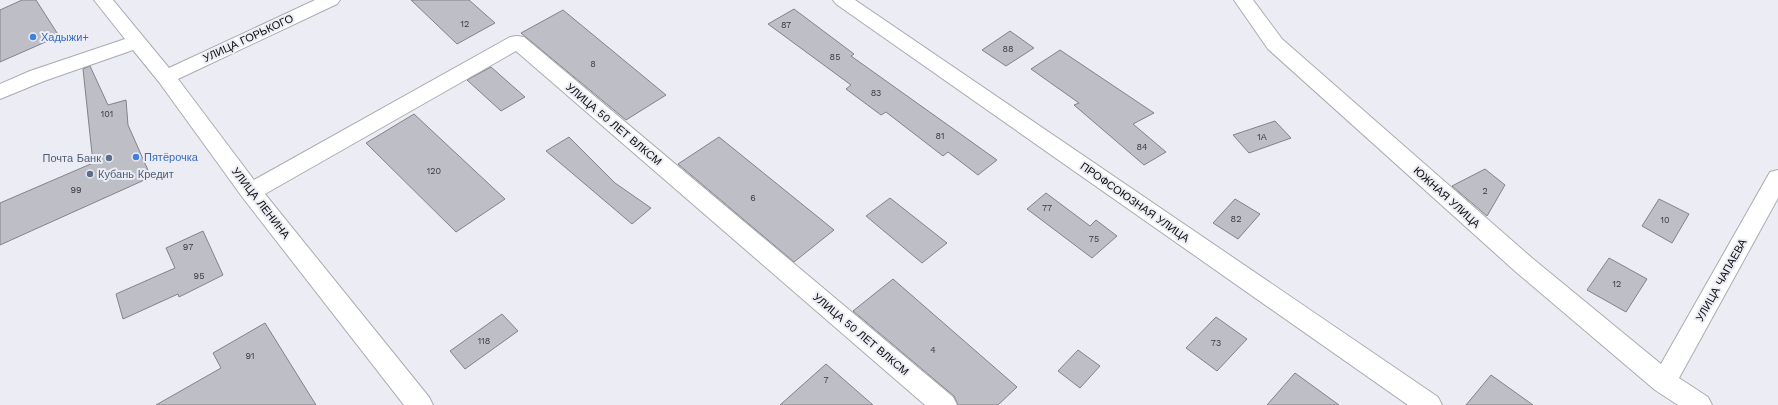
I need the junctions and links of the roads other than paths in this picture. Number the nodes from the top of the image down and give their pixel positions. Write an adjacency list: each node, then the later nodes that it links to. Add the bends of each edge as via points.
1 (103, 0): 5 (street, УЛИЦА ЛЕНИНА)
2 (331, 0): 6 (street, УЛИЦА ГОРЬКОГО)
3 (842, 0): 13 (street, ПРОФСОЮЗНАЯ УЛИЦА)
4 (1243, 0): 10 (street, ЮЖНАЯ УЛИЦА, via 1275,44 1524,265)
5 (136, 42): 6 (street, УЛИЦА ЛЕНИНА); 7 (street, via 36,76)
6 (166, 77): 9 (street, УЛИЦА ЛЕНИНА)
7 (0, 92)
8 (1778, 178): 10 (street, УЛИЦА ЧАПАЕВА)
9 (251, 192): 11 (street, УЛИЦА ЛЕНИНА); 12 (street, УЛИЦА 50 ЛЕТ ВЛКСМ, via 517,42)
10 (1664, 382): 14 (street)
11 (420, 405)
12 (944, 405)
13 (1429, 405)
14 (1699, 405)

